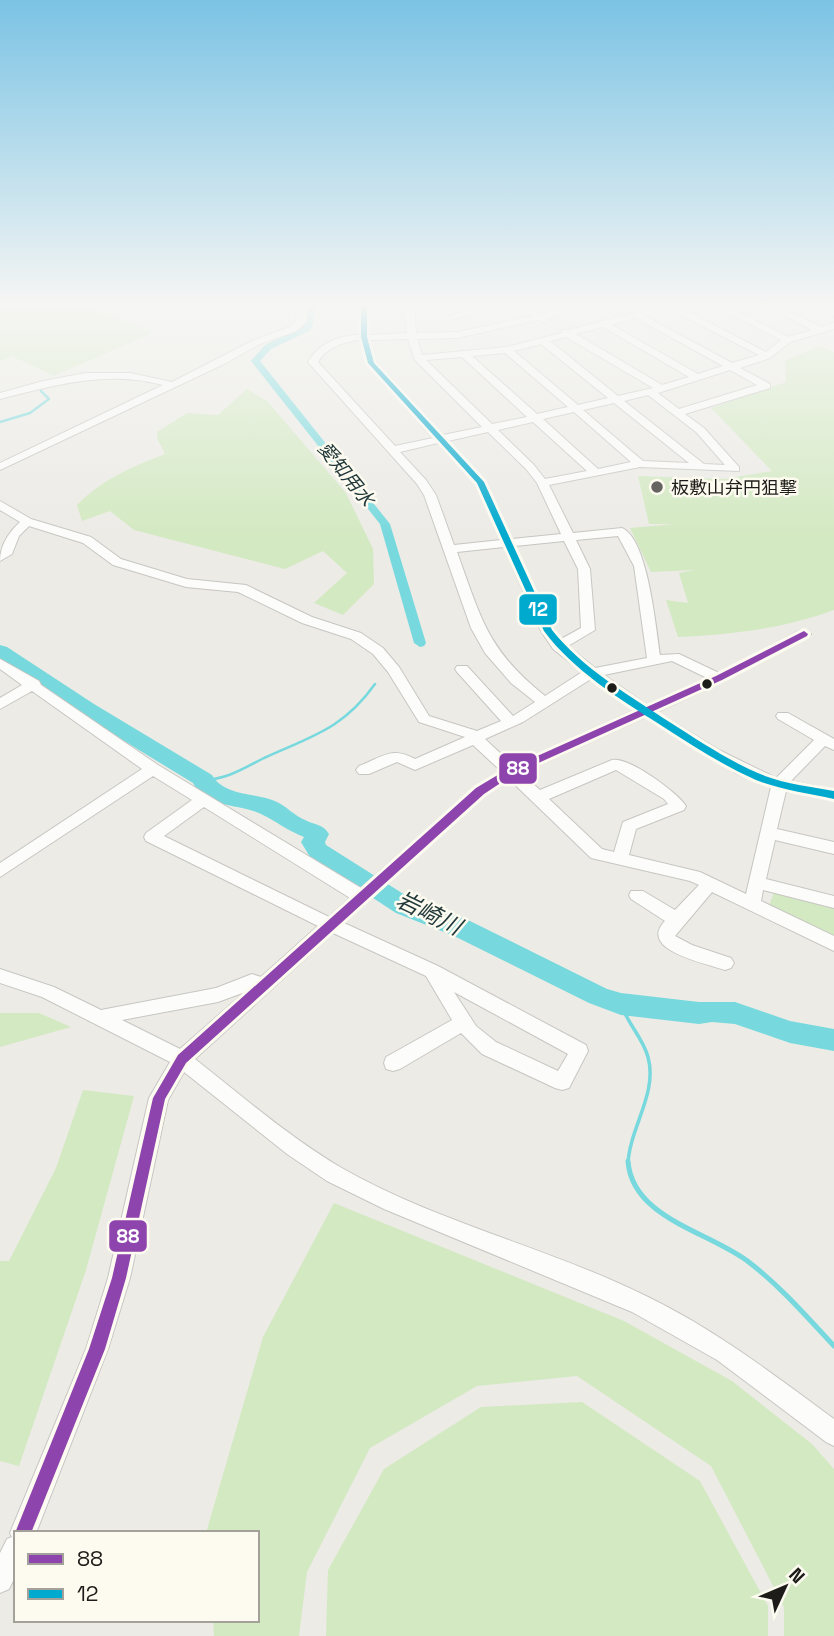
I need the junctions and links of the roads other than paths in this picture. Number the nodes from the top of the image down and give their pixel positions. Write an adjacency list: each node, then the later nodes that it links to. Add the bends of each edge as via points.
1 (52, 382): 16 (street)
2 (163, 382): 13 (street)
3 (178, 382): 13 (street)
4 (331, 382): 23 (street)
5 (387, 382): 22 (street)
6 (443, 382): 21 (street)
7 (495, 382): 20 (street)
8 (544, 382): 18 (street)
9 (595, 382): 17 (street)
10 (651, 382): 14 (street)
11 (684, 382): 14 (street)
12 (759, 382): 19 (street, via 766,386)
13 (173, 385): 25 (street)
14 (662, 389): 15 (street)
15 (650, 392): 17 (street); 19 (street)
16 (0, 396)
17 (617, 400): 18 (street); 26 (street)
18 (574, 409): 20 (street); 24 (street)
19 (677, 413): 26 (street, via 700,430 735,469)
20 (534, 418): 21 (street); 27 (street)
21 (490, 428): 22 (street); 28 (street)
22 (441, 439): 23 (street); 32 (street, via 481,482)
23 (393, 450): 33 (street, via 430,495)
24 (640, 464): 26 (street); 27 (street)
25 (0, 467)
26 (701, 467)
27 (595, 472): 28 (street)
28 (542, 483): 31 (street)
29 (0, 505): 30 (street)
30 (27, 522): 34 (street); 48 (street, via 87,540 117,562 186,583 241,588 307,620 356,636 394,670 424,719 469,732)
31 (567, 537): 32 (street); 36 (street, via 584,569 588,630); 37 (street, via 622,531 640,566)
32 (510, 543): 33 (street); 36 (street)
33 (451, 549): 43 (street, via 489,650)
34 (0, 557)
35 (804, 634): 41 (street)
36 (558, 646): 40 (street)
37 (654, 659): 40 (street); 41 (street, via 674,657)
38 (0, 663): 42 (street)
39 (461, 669): 47 (street)
40 (591, 673): 43 (street); 45 (street)
41 (719, 678): 45 (street)
42 (34, 684): 44 (street); 50 (street)
43 (544, 702): 47 (street)
44 (0, 704)
45 (647, 710): 52 (street); 53 (street, via 728,763)
46 (783, 716): 49 (street)
47 (509, 721): 48 (street)
48 (477, 739): 51 (street, via 415,765 397,756); 52 (street)
49 (828, 743): 53 (street)
50 (153, 769): 56 (street); 60 (street)
51 (364, 770)
52 (510, 772): 55 (street); 64 (street, via 480,791)
53 (780, 783): 54 (street); 57 (street)
54 (834, 795)
55 (536, 798): 59 (street, via 597,854); 59 (street, via 617,764 669,795 678,806 629,826)
56 (204, 799): 64 (street); 68 (street, via 152,837)
57 (770, 833): 58 (street); 62 (street)
58 (834, 848)
59 (620, 858): 61 (street)
60 (1, 869)
61 (711, 883): 65 (street); 67 (street)
62 (758, 883): 65 (street); 66 (street)
63 (637, 895): 67 (street)
64 (363, 896): 68 (street)
65 (752, 902): 69 (street)
66 (834, 902)
67 (677, 920): 70 (street, via 666,931 666,939)
68 (331, 925): 71 (street); 73 (street)
69 (834, 944)
70 (725, 963)
71 (432, 971): 75 (street); 75 (street, via 579,1051 562,1082 489,1048)
72 (0, 976): 74 (street)
73 (262, 987): 74 (street, via 251,981 218,995); 76 (street)
74 (102, 1017): 76 (street)
75 (463, 1023): 77 (street)
76 (182, 1059): 78 (street, via 334,1174 640,1304 725,1352); 79 (street, via 159,1098 119,1278 97,1349)
77 (393, 1063)
78 (834, 1434)
79 (24, 1531)
80 (14, 1552): 81 (street)
81 (0, 1580)

